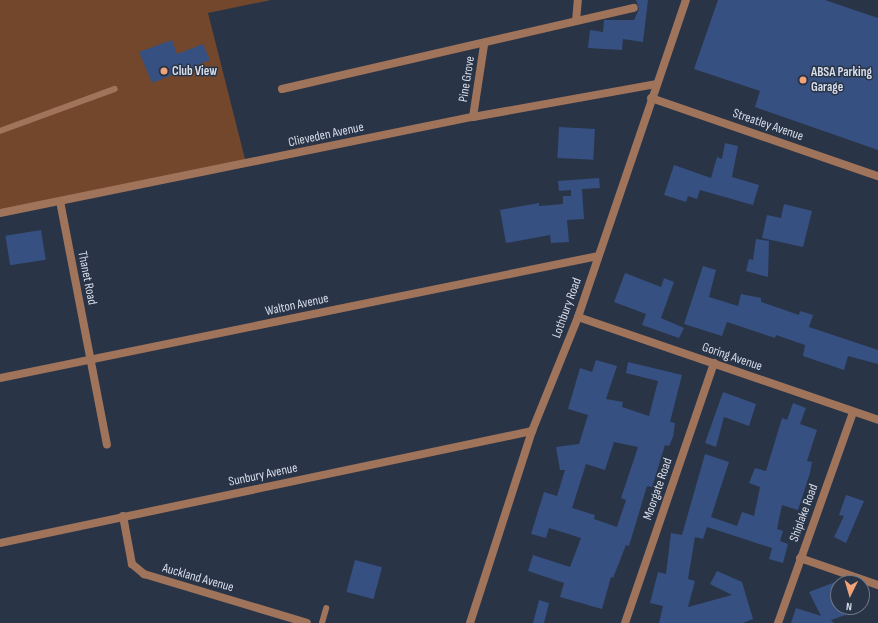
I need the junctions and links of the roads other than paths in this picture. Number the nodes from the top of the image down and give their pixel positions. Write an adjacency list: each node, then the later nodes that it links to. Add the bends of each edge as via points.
1 (578, 0): 4 (street)
2 (686, 0): 6 (street, Lothbury Road)
3 (634, 8): 4 (street)
4 (576, 21): 5 (street)
5 (484, 44): 8 (street); 10 (street, Pine Grove)
6 (657, 84): 9 (street, Lothbury Road); 10 (street, Clieveden Avenue)
7 (115, 89): 11 (lane)
8 (282, 89)
9 (651, 98): 12 (street, Streatley Avenue); 15 (street, Lothbury Road)
10 (473, 117): 13 (street, Clieveden Avenue)
11 (0, 131)
12 (878, 176)
13 (60, 201): 14 (street, Clieveden Avenue); 17 (street, Thanet Road)
14 (0, 213)
15 (598, 256): 16 (street, Lothbury Road); 17 (street, Walton Avenue)
16 (578, 317): 18 (street, Goring Avenue); 22 (street, Lothbury Road)
17 (91, 360): 19 (street, Walton Avenue); 23 (street)
18 (714, 363): 20 (street, Goring Avenue); 32 (street, Moorgate Road)
19 (0, 378)
20 (853, 412): 21 (street, Goring Avenue); 26 (street, Shiplake Road)
21 (878, 420)
22 (532, 431): 24 (street, Sunbury Avenue); 31 (street, Lothbury Road)
23 (107, 444)
24 (123, 516): 25 (street, Sunbury Avenue); 29 (street, Auckland Avenue, via 132,564 144,574)
25 (0, 543)
26 (800, 558): 27 (street); 33 (street, Shiplake Road)
27 (878, 585)
28 (326, 609): 30 (lane)
29 (307, 623)
30 (322, 623)
31 (470, 623)
32 (625, 623)
33 (778, 623)

